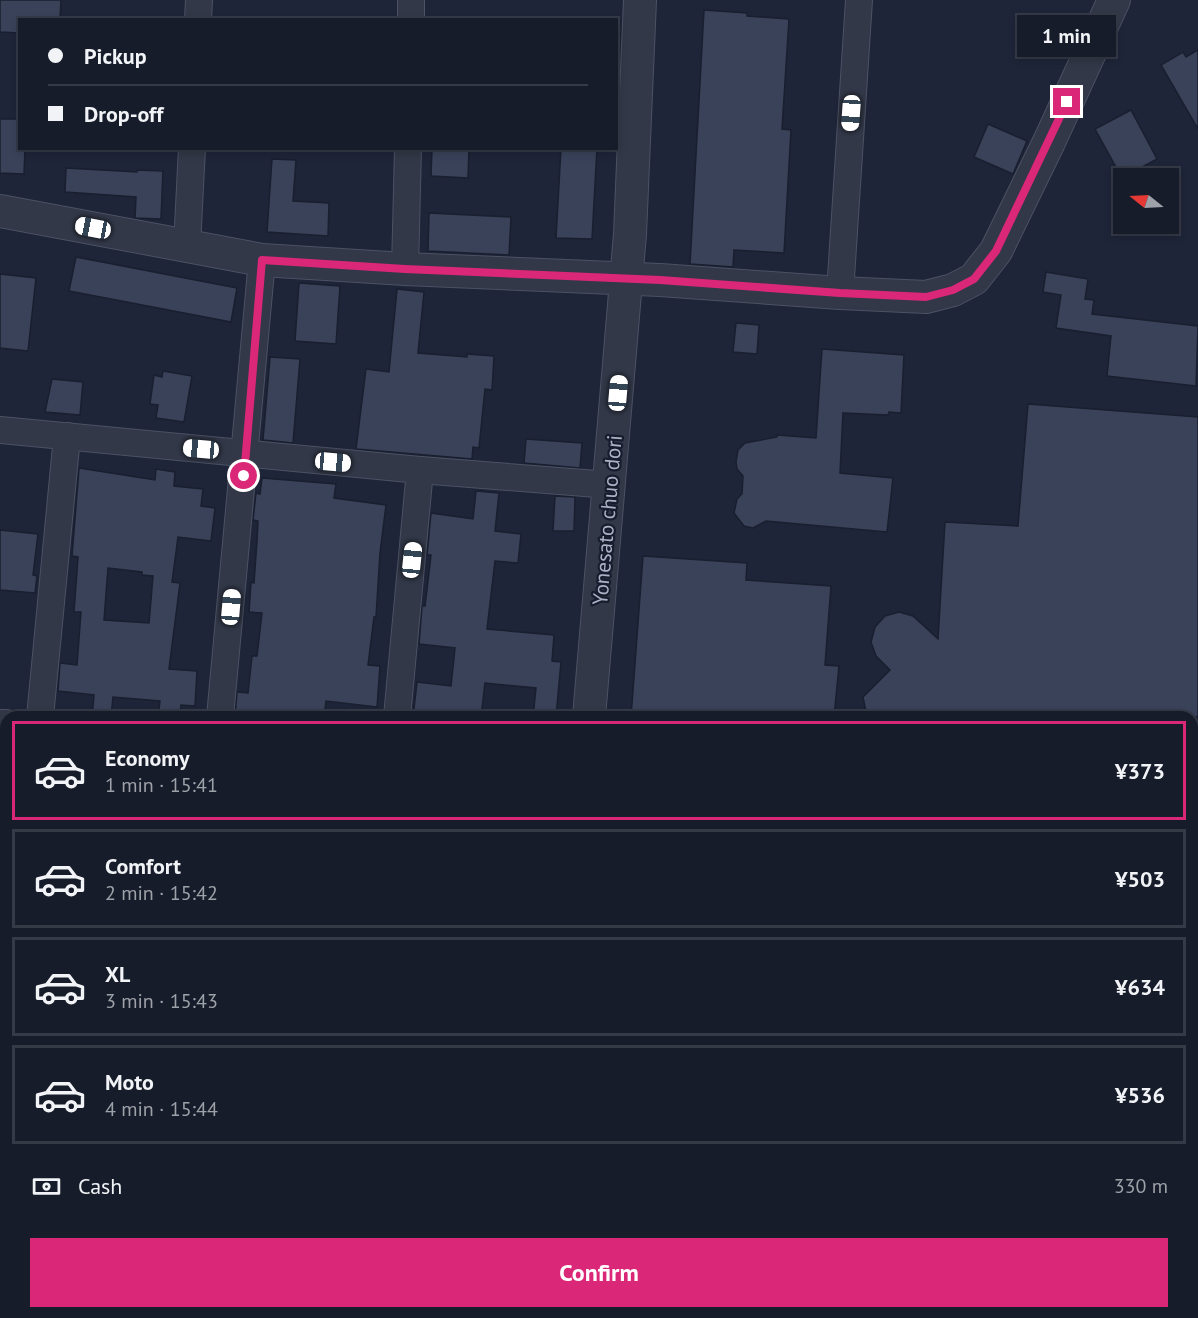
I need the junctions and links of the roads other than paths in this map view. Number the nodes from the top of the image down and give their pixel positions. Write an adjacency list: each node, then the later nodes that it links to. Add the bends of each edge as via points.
1 (199, 0): 6 (street)
2 (411, 0): 7 (street)
3 (640, 0): 14 (street, Yonesato chuo dori)
4 (859, 0): 15 (street)
5 (1114, 0): 15 (street, via 996,251 974,279 926,297)
6 (198, 18)
7 (411, 18)
8 (192, 150): 11 (street)
9 (408, 150): 13 (street)
10 (0, 211): 11 (street)
11 (186, 246): 12 (street)
12 (262, 260): 13 (street); 18 (street)
13 (405, 269): 14 (street)
14 (627, 278): 15 (street); 20 (street, Yonesato chuo dori)
15 (840, 293)
16 (0, 430): 17 (street)
17 (67, 436): 18 (street); 21 (street)
18 (246, 454): 19 (street); 22 (street)
19 (420, 470): 20 (street); 23 (street)
20 (610, 485): 24 (street, Yonesato chuo dori)
21 (41, 711)
22 (221, 711)
23 (398, 711)
24 (590, 711)

